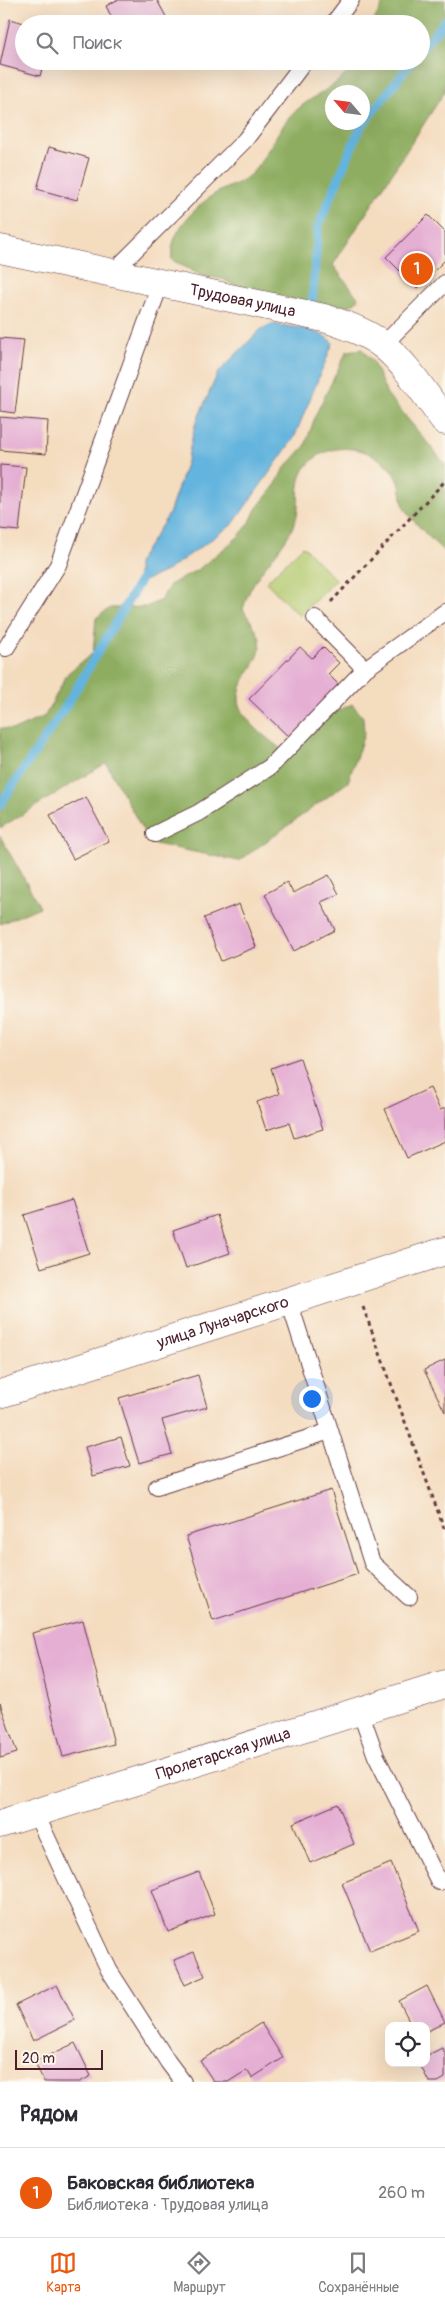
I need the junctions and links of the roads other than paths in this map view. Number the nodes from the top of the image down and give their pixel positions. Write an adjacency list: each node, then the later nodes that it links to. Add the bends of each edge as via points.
1 (351, 0): 2 (lane)
2 (340, 15)
3 (298, 70): 5 (lane, via 245,140)
4 (0, 249): 5 (street, Трудовая улица)
5 (114, 272): 6 (street, Трудовая улица)
6 (161, 282): 8 (street, Трудовая улица, via 324,318 350,326); 12 (lane, via 58,565)
7 (445, 283): 8 (lane)
8 (383, 345): 9 (street, Трудовая улица, via 407,370)
9 (445, 421)
10 (445, 612): 13 (lane)
11 (315, 618): 13 (lane)
12 (6, 648)
13 (365, 668): 14 (lane, via 270,767 198,812)
14 (155, 834)
15 (445, 1251): 16 (street, улица Луначарского)
16 (289, 1301): 17 (street, улица Луначарского); 18 (lane)
17 (0, 1394)
18 (330, 1431): 19 (lane); 20 (lane, via 372,1563)
19 (157, 1487)
20 (409, 1597)
21 (445, 1684): 22 (street, Пролетарская улица)
22 (360, 1711): 23 (street, Пролетарская улица); 25 (lane, via 376,1756)
23 (35, 1812): 24 (street, Пролетарская улица); 26 (lane, via 109,1970)
24 (0, 1824)
25 (439, 1882)
26 (183, 2082)

